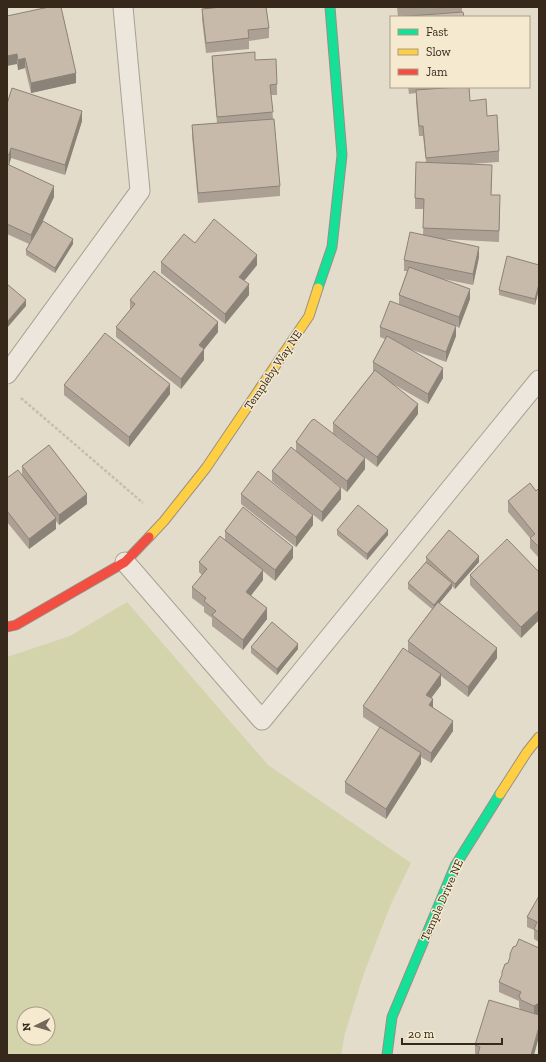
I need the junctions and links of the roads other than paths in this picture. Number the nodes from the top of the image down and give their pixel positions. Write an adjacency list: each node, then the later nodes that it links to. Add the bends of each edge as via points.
1 (123, 7): 3 (lane, via 140,192)
2 (330, 7): 5 (street, Templeby Way NE, via 342,155 332,247 309,316 206,468 164,521)
3 (7, 374)
4 (539, 380): 5 (lane, via 262,720)
5 (125, 562): 6 (street, Templeby Way NE, via 16,625)
6 (7, 627)
7 (539, 737): 8 (street, Temple Drive NE, via 526,752 455,866 392,1017)
8 (386, 1055)

